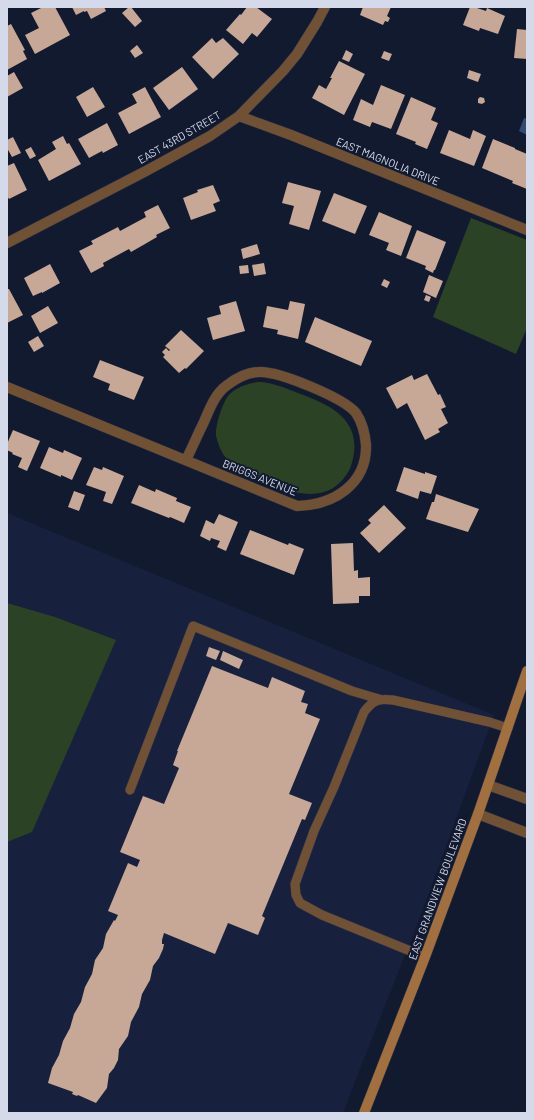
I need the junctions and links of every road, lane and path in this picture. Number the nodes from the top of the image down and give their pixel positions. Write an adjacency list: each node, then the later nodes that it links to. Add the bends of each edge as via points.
1 (325, 7): 2 (street, EAST 43RD STREET, via 297,54)
2 (238, 116): 3 (street, EAST MAGNOLIA DRIVE); 4 (street, EAST 43RD STREET, via 204,139)
3 (527, 230)
4 (7, 243)
5 (7, 387): 6 (street, BRIGGS AVENUE)
6 (186, 460): 6 (street, BRIGGS AVENUE, via 297,506 309,505 336,496 354,482 364,462 366,438 355,412 342,402 294,380 277,374 259,372 242,376 220,392)
7 (527, 671): 9 (street, EAST GRANDVIEW BOULEVARD)
8 (379, 700): 9 (lane, via 420,706); 11 (lane, via 193,626); 15 (lane, via 364,712 314,831 295,884 296,895 300,904 322,915)
9 (508, 728): 10 (street, EAST GRANDVIEW BOULEVARD)
10 (488, 785): 12 (street); 13 (street, EAST GRANDVIEW BOULEVARD)
11 (130, 790)
12 (527, 799)
13 (478, 814): 14 (street); 15 (street, EAST GRANDVIEW BOULEVARD)
14 (527, 833)
15 (425, 957): 16 (street, EAST GRANDVIEW BOULEVARD)
16 (364, 1113)

